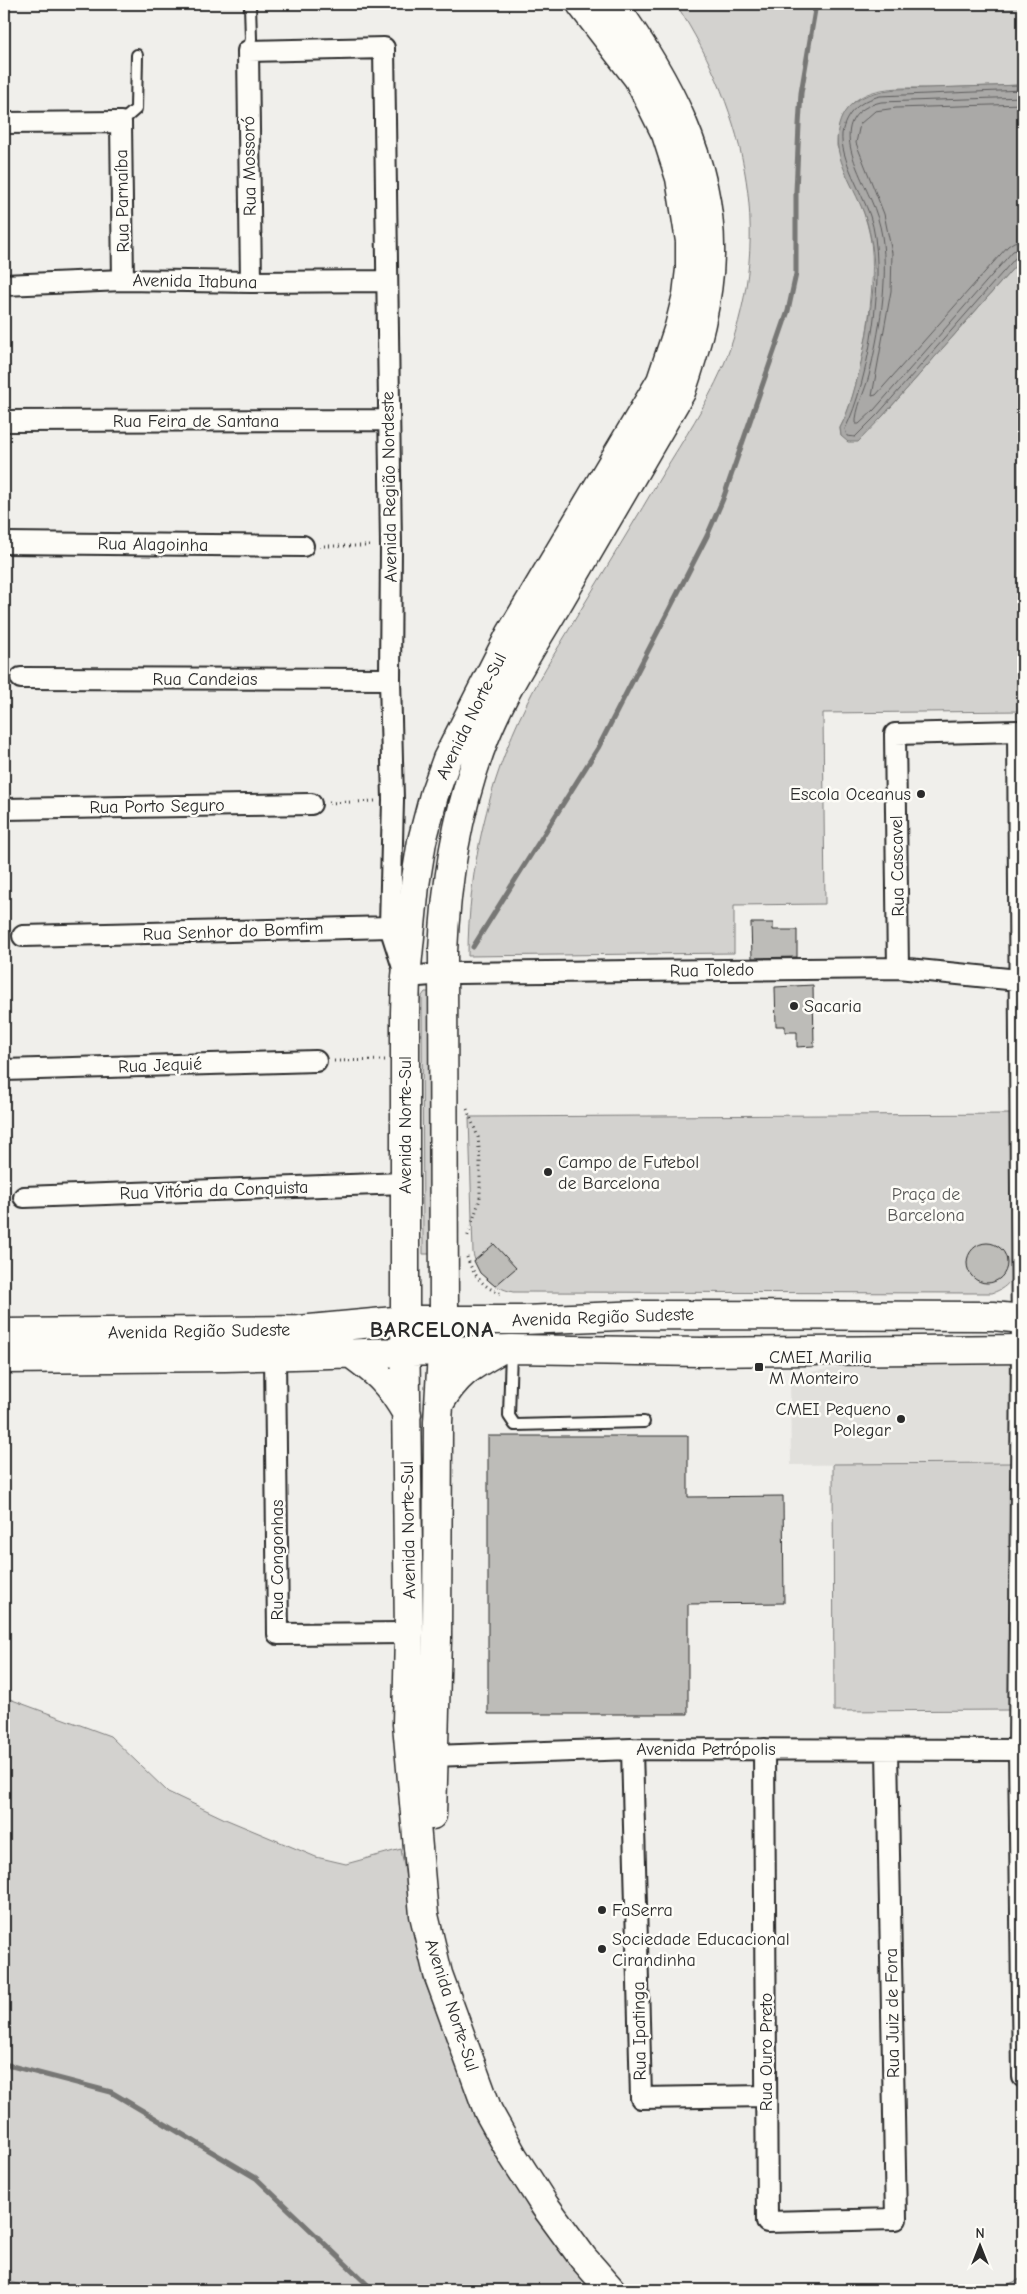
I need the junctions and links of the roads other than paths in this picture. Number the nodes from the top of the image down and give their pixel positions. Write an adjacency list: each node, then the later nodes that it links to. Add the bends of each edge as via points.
1 (250, 4): 4 (lane)
2 (581, 4): 25 (main road, Avenida Norte-Sul, via 638,78 666,134 680,178 690,241 686,295 679,327 660,381 510,635 448,759 422,841)
3 (613, 4): 24 (main road, Avenida Norte-Sul, via 664,81 691,146 702,180 708,215 710,254 707,292 692,360 681,392 518,669 485,738 454,841 445,915)
4 (248, 51): 9 (street, Avenida Região Nordeste, via 384,48); 10 (street, Rua Mossoró)
5 (137, 55): 6 (lane, via 136,109)
6 (121, 122): 7 (street); 8 (street, Rua Parnaíba)
7 (4, 123)
8 (123, 280): 10 (street, Avenida Itabuna); 11 (street, Avenida Itabuna)
9 (386, 281): 10 (street, Avenida Itabuna); 12 (street, Avenida Região Nordeste)
10 (251, 282)
11 (4, 285)
12 (389, 420): 13 (street, Rua Feira de Santana); 17 (street, Avenida Região Nordeste)
13 (4, 421)
14 (4, 543): 15 (street, Rua Alagoinha)
15 (302, 546)
16 (21, 678): 17 (street, Rua Candeias)
17 (390, 679): 21 (street, Avenida Região Nordeste, via 393,800)
18 (1021, 785): 23 (street, Rua Cascavel, via 1018,731 895,734); 26 (street)
19 (311, 804): 20 (street, Rua Porto Seguro)
20 (4, 809)
21 (390, 927): 22 (street, Rua Senhor do Bomfim); 25 (street)
22 (23, 936)
23 (898, 968): 24 (street, Rua Toledo); 26 (street, Rua Toledo)
24 (443, 974): 25 (street, Rua Toledo); 33 (main road, Avenida Norte-Sul)
25 (406, 977): 30 (main road, Avenida Norte-Sul)
26 (1018, 980): 27 (street)
27 (1021, 1047): 36 (street)
28 (316, 1061): 29 (street, Rua Jequié)
29 (4, 1070)
30 (404, 1183): 31 (street, Rua Vitória da Conquista); 32 (main road, Avenida Norte-Sul)
31 (24, 1197)
32 (404, 1265): 39 (main road, Avenida Norte-Sul); 40 (main road, via 398,1285 383,1307)
33 (444, 1269): 37 (main road, Avenida Norte-Sul); 38 (main road, via 449,1295 456,1307)
34 (701, 1314): 35 (main road, Avenida Região Sudeste); 36 (main road, Avenida Região Sudeste); 47 (main road, via 704,1322)
35 (642, 1315): 38 (main road, Avenida Região Sudeste); 46 (main road, via 636,1322 635,1331)
36 (1022, 1318): 43 (street)
37 (444, 1319): 38 (main road, Avenida Região Sudeste); 39 (main road, Avenida Região Sudeste); 44 (main road, Avenida Norte-Sul)
38 (482, 1319)
39 (405, 1320): 40 (main road, Avenida Região Sudeste); 45 (main road, Avenida Norte-Sul)
40 (360, 1325): 41 (main road, Avenida Região Sudeste, via 299,1330)
41 (4, 1333)
42 (506, 1349): 44 (main road, Avenida Região Sudeste); 46 (main road, Avenida Região Sudeste); 51 (main road, via 473,1365 452,1383); 53 (lane, via 509,1416 515,1425)
43 (1022, 1349): 47 (main road, Avenida Região Sudeste); 59 (street)
44 (442, 1350): 45 (main road, Avenida Região Sudeste); 51 (main road, Avenida Norte-Sul)
45 (407, 1351): 48 (main road, Avenida Região Sudeste); 52 (main road, Avenida Norte-Sul)
46 (642, 1351): 47 (main road, Avenida Região Sudeste)
47 (701, 1352)
48 (350, 1353): 49 (main road, Avenida Região Sudeste); 52 (main road, via 392,1388)
49 (276, 1356): 50 (main road, Avenida Região Sudeste); 54 (street, Rua Congonhas, via 278,1634)
50 (4, 1358)
51 (439, 1404): 60 (main road, Avenida Norte-Sul)
52 (407, 1414): 54 (main road, Avenida Norte-Sul)
53 (644, 1422)
54 (409, 1633): 55 (main road, Avenida Norte-Sul)
55 (407, 1724): 60 (street, via 416,1745 427,1756); 64 (main road, Avenida Norte-Sul, via 424,1914 453,2020 499,2133 544,2206)
56 (632, 1749): 57 (street, Avenida Petrópolis); 60 (street, Avenida Petrópolis); 62 (street, Rua Ipatinga, via 641,2098)
57 (764, 1749): 58 (street, Avenida Petrópolis); 62 (street, Rua Ouro Preto)
58 (888, 1750): 59 (street, Avenida Petrópolis); 63 (street, Rua Juiz de Fora, via 896,2219)
59 (1021, 1750): 61 (street)
60 (433, 1756): 65 (main road, Avenida Norte-Sul, via 435,1877 453,1976 462,2004 515,2133 574,2221)
61 (1023, 2078)
62 (766, 2096): 63 (street, Rua Ouro Preto, via 767,2222)
63 (839, 2222)
64 (611, 2290)
65 (630, 2290)

